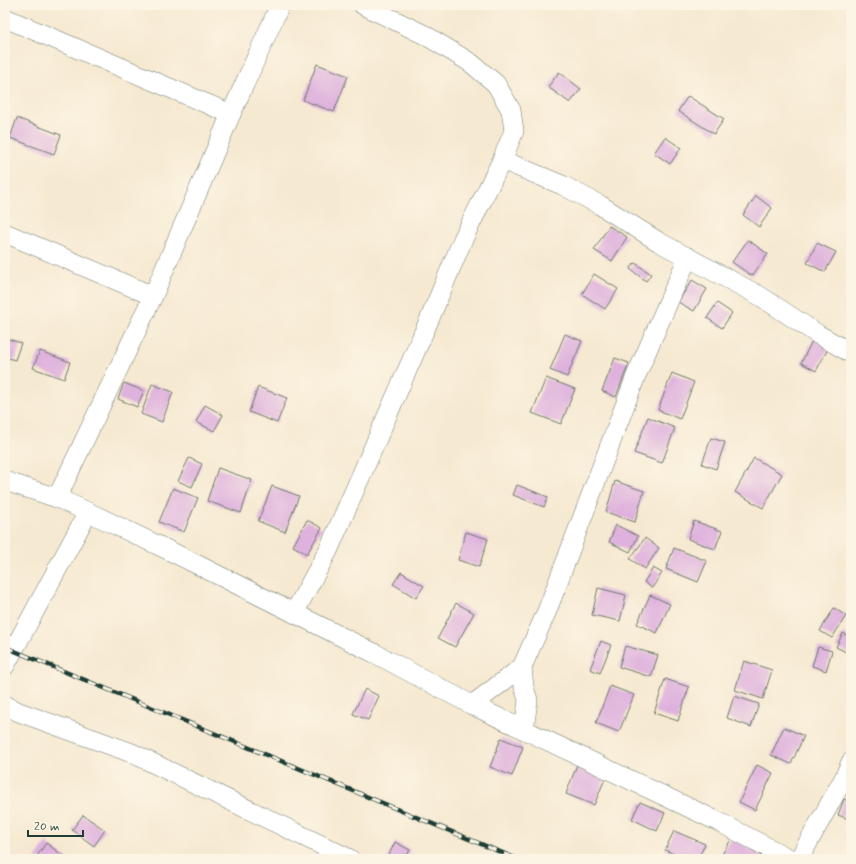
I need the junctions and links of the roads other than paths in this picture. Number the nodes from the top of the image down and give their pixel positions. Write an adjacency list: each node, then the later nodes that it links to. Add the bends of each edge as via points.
1 (280, 5): 4 (street)
2 (363, 5): 5 (street, via 425,35 471,63 496,84 511,110 514,131)
3 (5, 18): 4 (street)
4 (230, 114): 8 (street)
5 (502, 160): 7 (street, via 574,192); 13 (street, via 463,239 328,551)
6 (5, 233): 8 (street)
7 (688, 257): 9 (street, via 760,296); 15 (street, via 636,376 547,611)
8 (153, 296): 11 (street)
9 (851, 353)
10 (5, 481): 11 (street)
11 (57, 498): 12 (street)
12 (88, 512): 13 (street); 14 (street)
13 (294, 613): 17 (street)
14 (5, 666)
15 (522, 667): 17 (street); 18 (street, via 528,700)
16 (5, 705): 20 (street, via 132,753)
17 (472, 705): 18 (street)
18 (524, 730): 21 (street, via 717,821)
19 (851, 762): 22 (street)
20 (350, 859)
21 (790, 859)
22 (800, 859)

